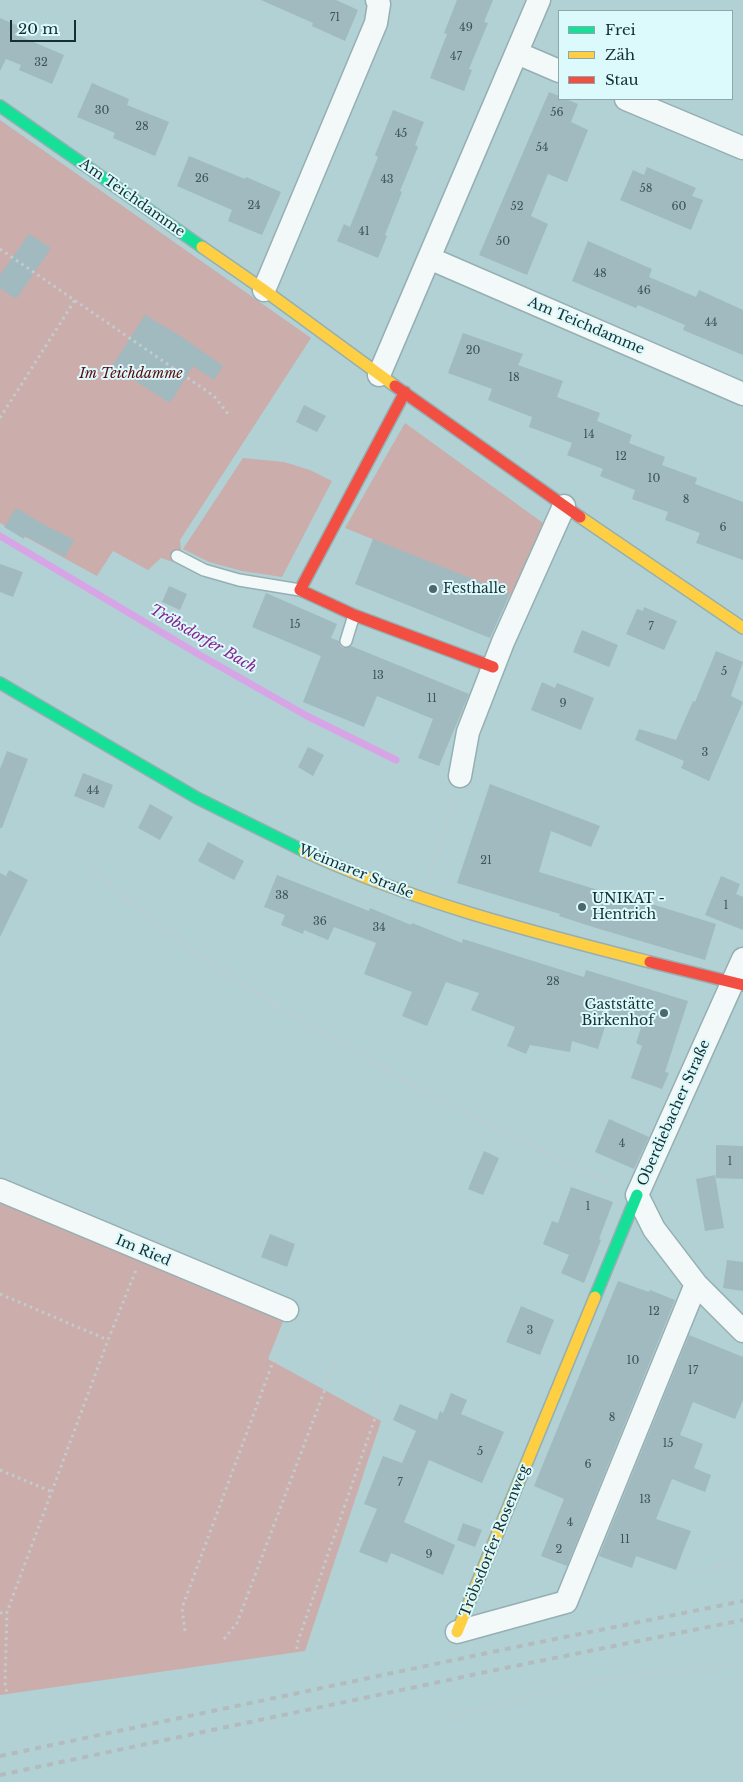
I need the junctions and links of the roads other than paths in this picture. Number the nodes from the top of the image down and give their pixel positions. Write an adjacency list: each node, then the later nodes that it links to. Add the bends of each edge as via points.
1 (377, 0): 9 (street, via 376,23)
2 (539, 0): 3 (street)
3 (517, 53): 4 (street); 8 (street)
4 (558, 71)
5 (628, 100): 7 (street)
6 (0, 106): 9 (street, Am Teichdamme)
7 (743, 148)
8 (429, 258): 10 (street); 12 (street, Am Teichdamme)
9 (264, 290): 10 (street, Am Teichdamme)
10 (379, 375): 11 (street, Am Teichdamme)
11 (405, 392): 13 (street, Am Teichdamme); 15 (street)
12 (743, 394)
13 (564, 506): 17 (street, Am Teichdamme); 19 (street)
14 (177, 556): 15 (lane, via 204,570 239,580)
15 (300, 590): 16 (street)
16 (354, 615): 18 (lane); 19 (street)
17 (743, 628)
18 (346, 641)
19 (493, 667): 21 (street, via 468,732)
20 (0, 683): 23 (street, Weimarer Straße, via 128,760 321,860 422,898 499,922)
21 (460, 776)
22 (743, 959): 23 (street, Oberdiebacher Straße)
23 (738, 984): 25 (street, Oberdiebacher Straße)
24 (0, 1190): 27 (street, Im Ried)
25 (638, 1195): 26 (street, Oberdiebacher Straße, via 654,1230); 29 (street, Tröbsdorfer Rosenweg)
26 (696, 1284): 28 (street, Oberdiebacher Straße); 29 (street, Tröbsdorfer Rosenweg, via 566,1602)
27 (285, 1321)
28 (743, 1331)
29 (457, 1632)

